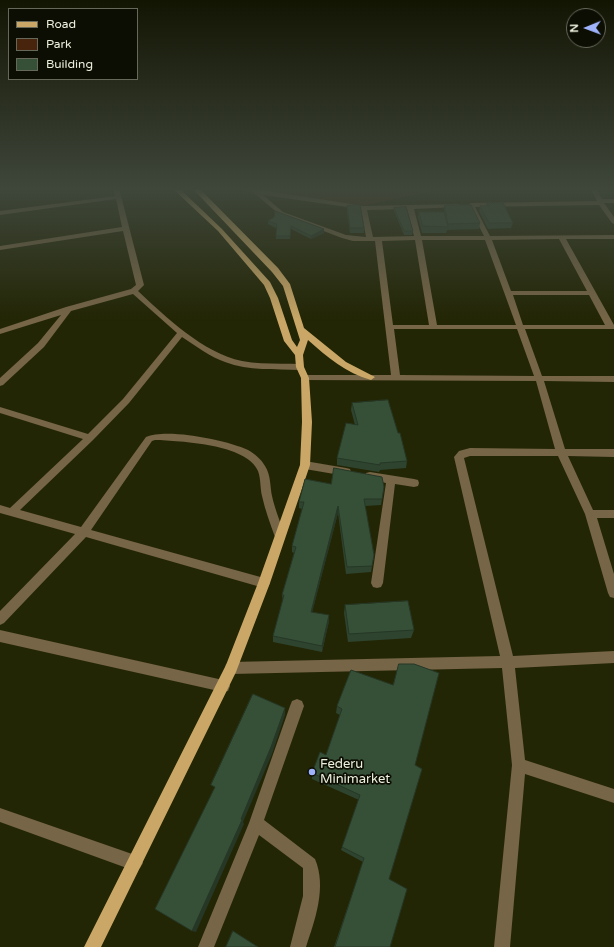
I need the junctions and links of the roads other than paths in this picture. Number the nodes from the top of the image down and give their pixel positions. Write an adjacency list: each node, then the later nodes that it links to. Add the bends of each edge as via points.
1 (104, 232): 14 (street)
2 (126, 232): 15 (street, via 140,285)
3 (222, 232): 26 (main road, via 267,284 288,341)
4 (239, 232): 23 (main road, via 276,270 287,286)
5 (333, 232): 13 (street, via 344,237)
6 (372, 232): 13 (street)
7 (417, 232): 11 (street)
8 (485, 232): 12 (street)
9 (561, 237): 10 (street); 12 (street); 17 (street)
10 (614, 237)
11 (418, 238): 12 (street); 13 (street); 19 (street)
12 (488, 238): 16 (street)
13 (374, 239): 20 (street)
14 (0, 248)
15 (134, 291): 18 (street); 25 (street)
16 (508, 293): 17 (street); 22 (street)
17 (591, 293): 21 (street)
18 (70, 309): 24 (street); 31 (street, via 40,345)
19 (433, 326): 20 (street); 22 (street)
20 (389, 327): 28 (street)
21 (612, 327): 22 (street)
22 (520, 328): 29 (street)
23 (302, 330): 26 (main road, via 304,340); 27 (main road, via 320,348 357,373)
24 (0, 332)
25 (181, 333): 26 (street, via 225,359 241,364); 33 (street, via 131,395)
26 (301, 367): 27 (street); 36 (main road, via 307,422)
27 (371, 377): 28 (street)
28 (396, 377): 29 (street)
29 (539, 378): 30 (street); 34 (street)
30 (614, 379)
31 (0, 383)
32 (0, 410): 33 (street)
33 (90, 438): 40 (street)
34 (561, 452): 35 (street); 41 (street); 51 (street, via 470,452 459,457)
35 (614, 453)
36 (305, 465): 37 (street); 44 (main road)
37 (391, 480): 38 (street); 46 (street)
38 (414, 483)
39 (0, 509): 40 (street)
40 (12, 512): 43 (street)
41 (590, 514): 42 (street); 47 (street)
42 (614, 514)
43 (84, 533): 44 (street, via 149,439 162,437 227,446 254,457 262,468 267,498); 45 (street); 48 (street)
44 (280, 537): 45 (main road)
45 (264, 583): 52 (main road)
46 (378, 583)
47 (614, 593)
48 (0, 620)
49 (0, 636): 53 (street)
50 (614, 657): 51 (street)
51 (508, 662): 52 (street); 55 (street)
52 (231, 668): 53 (main road)
53 (223, 686): 59 (main road)
54 (297, 706): 58 (street)
55 (519, 765): 56 (street); 63 (street)
56 (614, 796)
57 (0, 815): 59 (street)
58 (256, 823): 61 (street); 62 (street, via 310,864 313,882 310,906)
59 (134, 863): 60 (main road)
60 (92, 947)
61 (206, 947)
62 (298, 947)
63 (502, 947)

